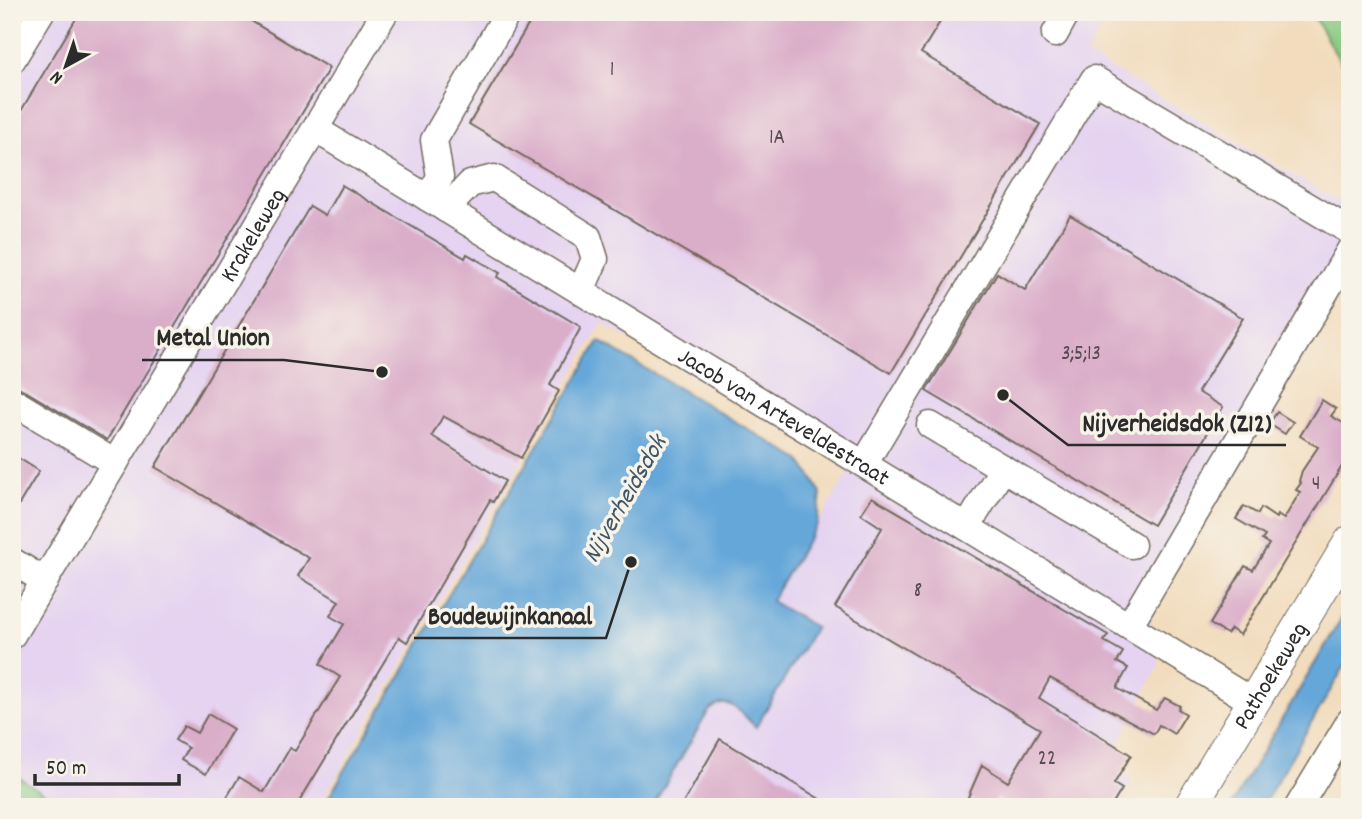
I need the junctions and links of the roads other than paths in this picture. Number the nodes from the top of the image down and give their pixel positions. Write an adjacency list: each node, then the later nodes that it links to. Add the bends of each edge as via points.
1 (41, 12): 4 (street)
2 (385, 12): 5 (street, Krakeleweg)
3 (508, 12): 6 (street, via 434,140 440,177)
4 (12, 60)
5 (315, 129): 6 (street, Jacob van Arteveldestraat); 12 (street, Krakeleweg)
6 (437, 203): 9 (street, Jacob van Arteveldestraat); 9 (street, via 470,184 494,178 588,237 595,259)
7 (1350, 231): 13 (street, via 1094,79)
8 (1350, 250): 20 (street)
9 (581, 291): 13 (street, Jacob van Arteveldestraat)
10 (12, 401): 12 (street)
11 (930, 425): 14 (street)
12 (116, 463): 19 (street, Krakeleweg)
13 (864, 464): 15 (street, Jacob van Arteveldestraat)
14 (1003, 468): 15 (street); 17 (street)
15 (967, 527): 20 (street, Jacob van Arteveldestraat)
16 (1350, 542): 22 (main road, Pathoekeweg)
17 (1132, 545)
18 (12, 561): 19 (street)
19 (45, 581): 21 (street, Krakeleweg)
20 (1129, 626): 22 (street, Jacob van Arteveldestraat)
21 (12, 635)
22 (1253, 702): 24 (main road, Pathoekeweg)
23 (1350, 721): 25 (street)
24 (1190, 807)
25 (1298, 807)

